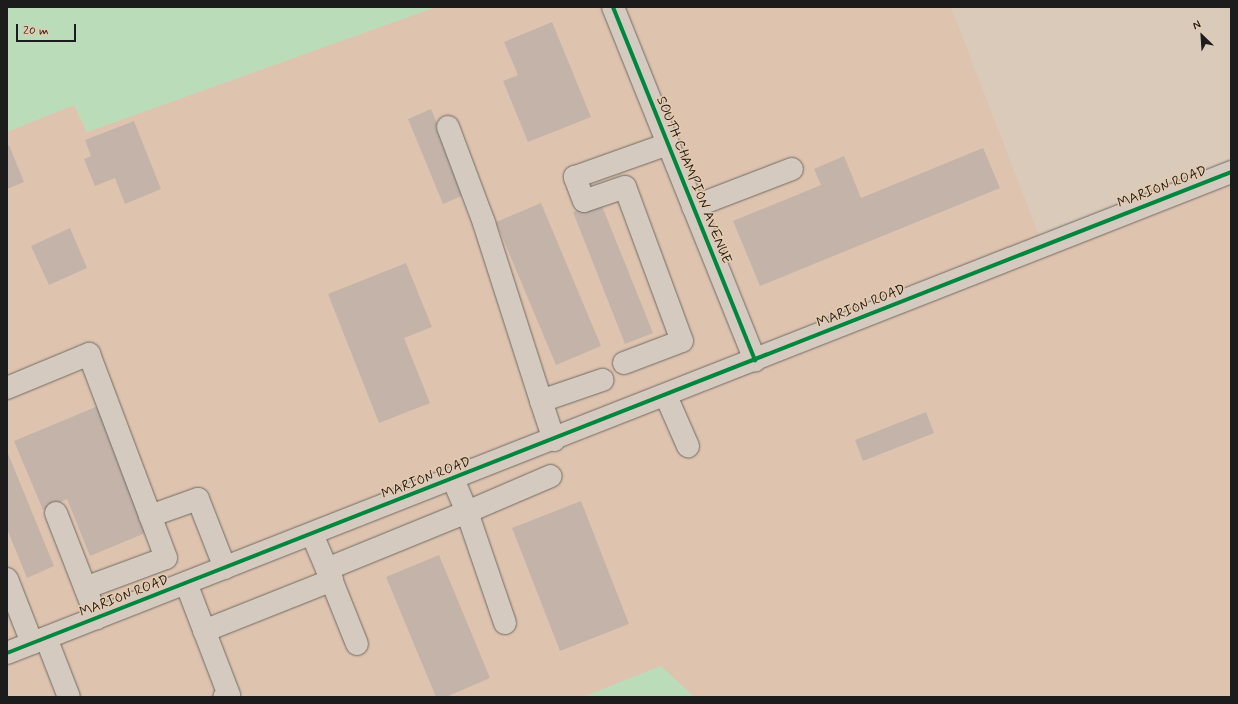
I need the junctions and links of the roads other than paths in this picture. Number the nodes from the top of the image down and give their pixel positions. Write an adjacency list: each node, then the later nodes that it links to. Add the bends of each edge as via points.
1 (613, 7): 3 (street, SOUTH CHAMPION AVENUE)
2 (448, 127): 12 (street, via 484,223)
3 (668, 144): 6 (street, SOUTH CHAMPION AVENUE); 8 (street, via 575,177 584,201 625,186 682,341)
4 (792, 169): 6 (street)
5 (1231, 172): 7 (street, MARION ROAD)
6 (693, 207): 7 (street, SOUTH CHAMPION AVENUE)
7 (755, 361): 11 (street, MARION ROAD)
8 (624, 363)
9 (602, 380): 12 (street)
10 (7, 388): 19 (street, via 89,354)
11 (666, 396): 13 (street, MARION ROAD); 14 (street)
12 (541, 401): 13 (street)
13 (554, 440): 16 (street, MARION ROAD)
14 (688, 446)
15 (551, 476): 17 (street)
16 (453, 479): 17 (street); 20 (street, MARION ROAD)
17 (467, 512): 23 (street); 28 (street)
18 (56, 513): 26 (street)
19 (150, 516): 21 (street); 22 (street, via 198,499)
20 (312, 534): 22 (street, MARION ROAD); 23 (street)
21 (166, 558): 25 (street); 26 (street)
22 (224, 568): 25 (street, MARION ROAD)
23 (330, 575): 29 (street); 31 (street)
24 (7, 579): 30 (street)
25 (182, 584): 27 (street, MARION ROAD); 29 (street)
26 (85, 588): 27 (street)
27 (97, 618): 30 (street, MARION ROAD)
28 (506, 623)
29 (204, 631): 33 (street)
30 (39, 641): 32 (street, MARION ROAD); 34 (street)
31 (357, 644)
32 (7, 653)
33 (227, 696)
34 (69, 697)

